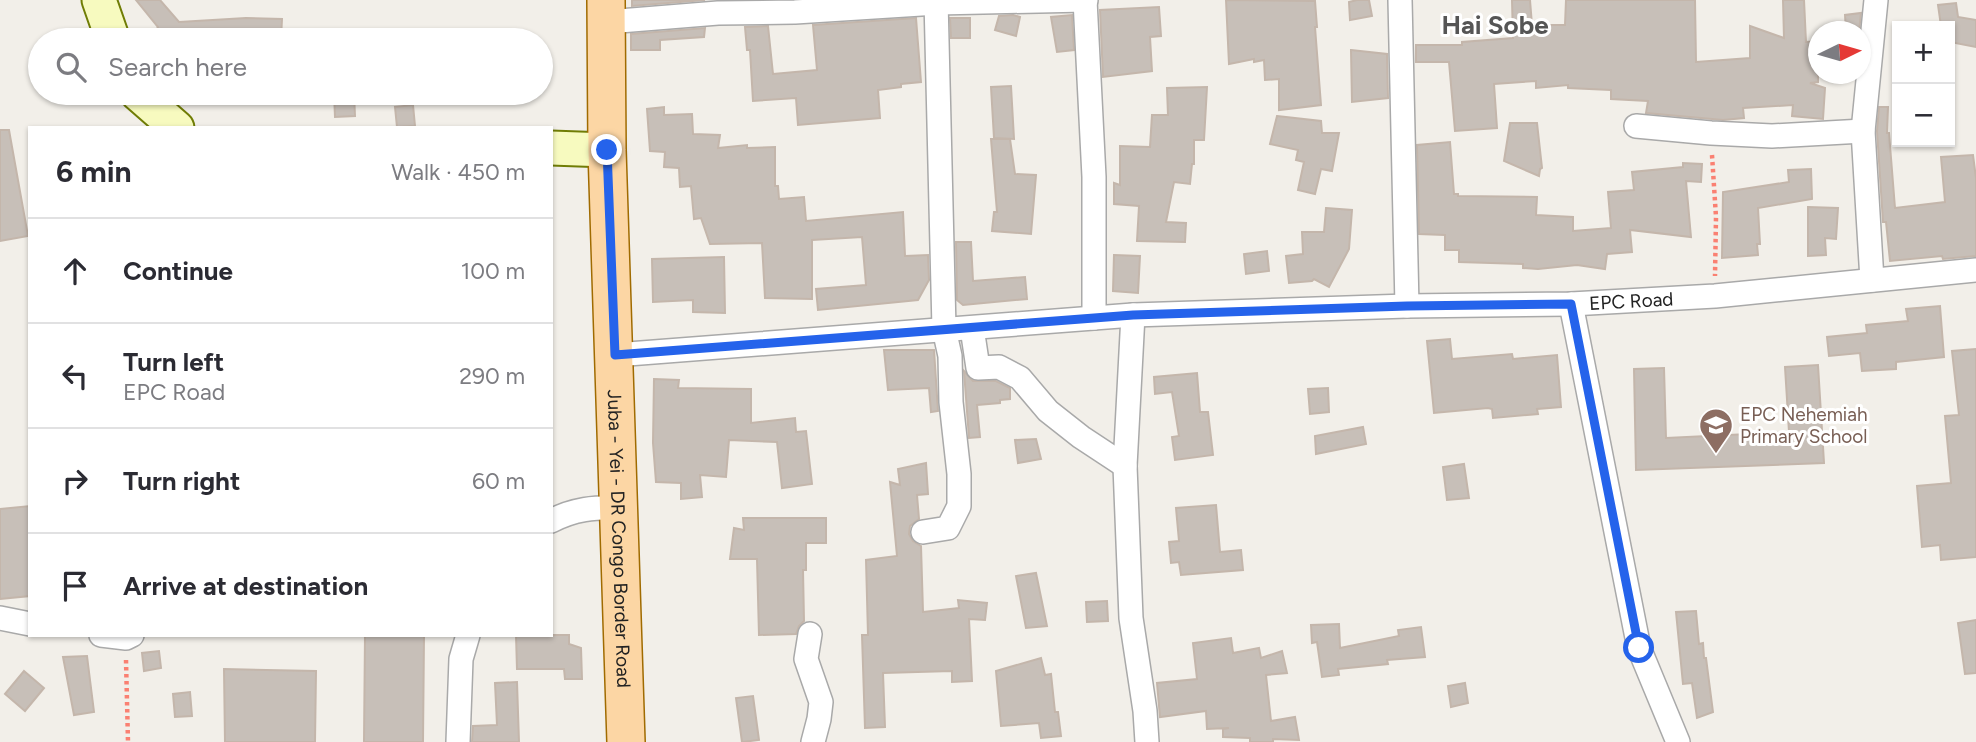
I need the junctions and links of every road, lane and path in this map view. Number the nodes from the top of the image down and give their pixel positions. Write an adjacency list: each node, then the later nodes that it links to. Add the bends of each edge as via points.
1 (99, 0): 7 (street)
2 (1086, 0): 5 (street); 21 (street, via 1094,177)
3 (1400, 0): 19 (street)
4 (1876, 0): 11 (street)
5 (937, 1): 6 (street, via 795,12); 23 (street)
6 (607, 11): 14 (main road, Juba - Yei - DR Congo Border Road)
7 (109, 28)
8 (151, 105): 9 (street)
9 (175, 126)
10 (1636, 127): 12 (street)
11 (1863, 131): 12 (street, via 1772,136); 16 (street)
12 (1711, 133): 17 (path)
13 (553, 148): 14 (street)
14 (607, 150): 24 (main road, Juba - Yei - DR Congo Border Road)
15 (1976, 270): 16 (street, EPC Road)
16 (1872, 280): 17 (street, EPC Road)
17 (1715, 296): 18 (street, EPC Road)
18 (1571, 304): 19 (street, EPC Road); 39 (street, via 1639,648)
19 (1407, 306): 20 (street, EPC Road)
20 (1133, 315): 21 (street, EPC Road); 25 (street)
21 (1094, 318): 22 (street, EPC Road)
22 (972, 328): 23 (street, EPC Road); 25 (street, via 978,368 999,366 1020,378 1048,411)
23 (944, 329): 24 (street, EPC Road); 28 (street, via 950,356 959,506 948,528)
24 (615, 355): 26 (main road, Juba - Yei - DR Congo Border Road)
25 (1125, 466): 38 (street, via 1131,618)
26 (620, 508): 27 (street); 36 (main road, Juba - Yei - DR Congo Border Road)
27 (557, 512)
28 (923, 532)
29 (0, 618): 30 (street)
30 (28, 624)
31 (810, 634): 37 (street, via 806,659 821,702)
32 (129, 637): 34 (path)
33 (467, 637): 35 (street, via 461,659)
34 (128, 742)
35 (458, 742)
36 (626, 742)
37 (813, 742)
38 (1147, 742)
39 (1678, 742)

